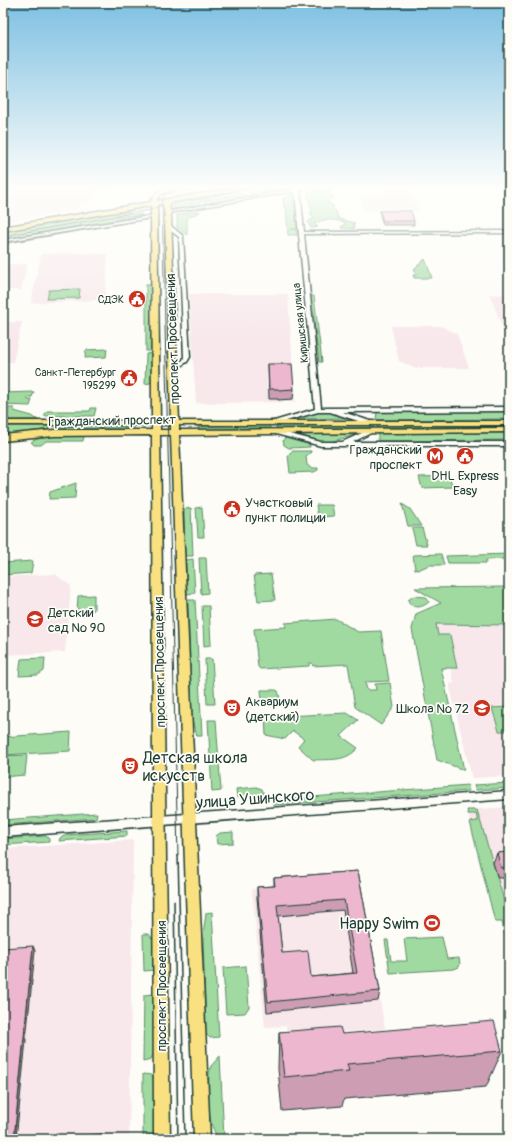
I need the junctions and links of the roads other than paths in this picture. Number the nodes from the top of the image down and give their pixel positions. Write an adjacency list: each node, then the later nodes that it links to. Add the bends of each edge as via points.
1 (13, 239): 6 (street)
2 (155, 239): 13 (main road, проспект Просвещения)
3 (169, 239): 7 (main road, проспект Просвещения)
4 (181, 239): 7 (street, via 187,356 185,361)
5 (302, 239): 9 (street, Киришская улица)
6 (3, 241)
7 (173, 369): 16 (main road, проспект Просвещения)
8 (509, 409): 10 (street)
9 (318, 410): 10 (street, Гражданский проспект); 14 (street, Гражданский проспект)
10 (332, 410): 17 (street, Гражданский проспект)
11 (3, 423): 12 (main road, Гражданский проспект)
12 (56, 423): 13 (main road, Гражданский проспект); 19 (main road, via 52,428)
13 (156, 423): 16 (main road, Гражданский проспект); 20 (main road, проспект Просвещения)
14 (273, 423): 16 (main road, Гражданский проспект); 17 (main road, Гражданский проспект)
15 (509, 423): 17 (main road, Гражданский проспект)
16 (175, 427): 20 (main road, Гражданский проспект); 21 (main road, Гражданский проспект); 26 (main road, проспект Просвещения)
17 (371, 427): 18 (main road, Гражданский проспект); 21 (main road, Гражданский проспект); 23 (street)
18 (509, 430)
19 (54, 432): 20 (main road, Гражданский проспект); 22 (main road, Гражданский проспект)
20 (156, 432): 27 (main road, проспект Просвещения)
21 (274, 432): 23 (street, via 321,444)
22 (3, 438)
23 (342, 444): 24 (street)
24 (509, 444)
25 (509, 795): 26 (street, улица Ушинского)
26 (190, 818): 27 (street, улица Ушинского); 30 (main road, проспект Просвещения)
27 (160, 821): 28 (street, улица Ушинского); 29 (main road, проспект Просвещения)
28 (3, 832)
29 (162, 1139)
30 (202, 1139)

